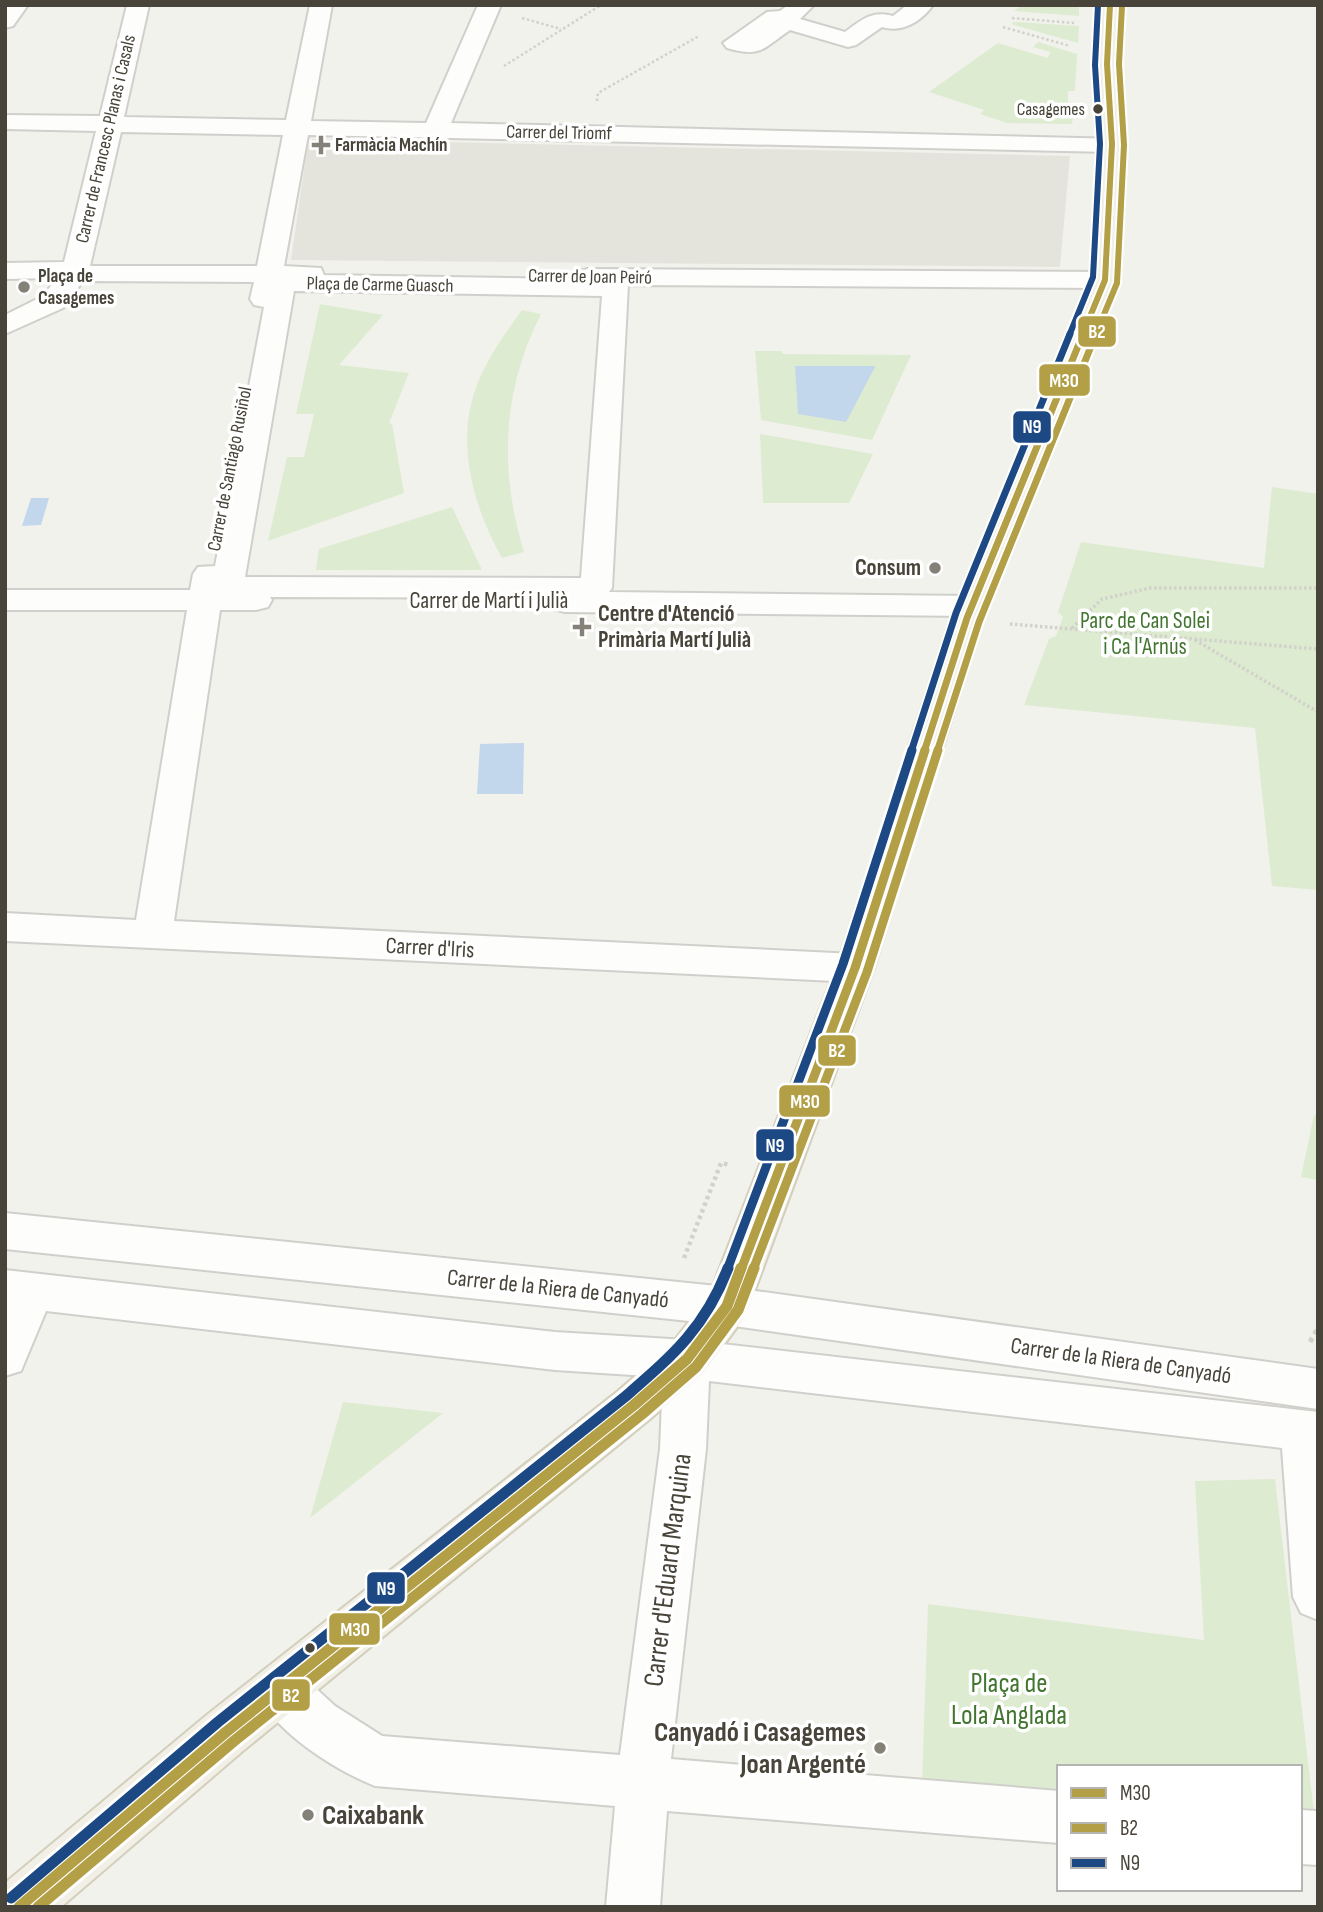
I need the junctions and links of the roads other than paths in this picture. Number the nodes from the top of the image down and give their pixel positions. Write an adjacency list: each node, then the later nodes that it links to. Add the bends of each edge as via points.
1 (17, 5): 8 (street)
2 (138, 5): 10 (street, Carrer de Francesc Planas i Casals)
3 (321, 5): 11 (street, Carrer de Santiago Rusiñol)
4 (490, 5): 12 (street)
5 (803, 5): 6 (street, via 784,20 775,17 735,43 749,47 787,22 848,40 879,19 896,23)
6 (922, 5)
7 (1110, 5): 13 (main road, via 1107,64)
8 (5, 21)
9 (5, 122): 10 (street, Carrer del Triomf)
10 (109, 126): 11 (street, Carrer del Triomf); 16 (street, Carrer de Francesc Planas i Casals)
11 (295, 130): 12 (street, Carrer del Triomf); 15 (street, Carrer de Santiago Rusiñol)
12 (435, 131): 13 (street, Carrer del Triomf)
13 (1112, 144): 17 (main road)
14 (5, 271): 16 (street)
15 (267, 273): 16 (street, Carrer de Joan Peiró); 17 (street, Carrer de Joan Peiró); 21 (street, Carrer de Santiago Rusiñol)
16 (75, 274): 19 (street, via 53,302)
17 (1105, 280): 22 (main road)
18 (616, 288): 18 (street, Plaça de Carme Guasch, via 596,588 227,587 282,284)
19 (5, 326)
20 (5, 600): 21 (street, Carrer de Martí i Julià)
21 (204, 600): 22 (street, Carrer de Martí i Julià); 24 (street, Carrer de Santiago Rusiñol)
22 (970, 612): 25 (main road)
23 (5, 927): 24 (street, Carrer d'Iris)
24 (153, 934): 25 (street, Carrer d'Iris)
25 (855, 968): 28 (main road)
26 (5, 1231): 28 (street, Carrer de la Riera de Canyadó)
27 (18, 1290): 29 (street); 30 (street, Carrer de la Riera de Canyadó, via 555,1351)
28 (727, 1307): 30 (main road); 31 (street, Carrer de la Riera de Canyadó, via 1306,1389)
29 (5, 1356)
30 (687, 1359): 31 (street, Carrer de la Riera de Canyadó); 33 (main road); 34 (street, Carrer d'Eduard Marquina, via 683,1448)
31 (1314, 1417): 32 (street, via 1306,1470)
32 (1318, 1597)
33 (280, 1689): 34 (street, via 317,1724 375,1761); 36 (main road)
34 (642, 1781): 35 (street); 37 (street, Carrer d'Eduard Marquina)
35 (1057, 1817)
36 (19, 1907)
37 (633, 1907)

